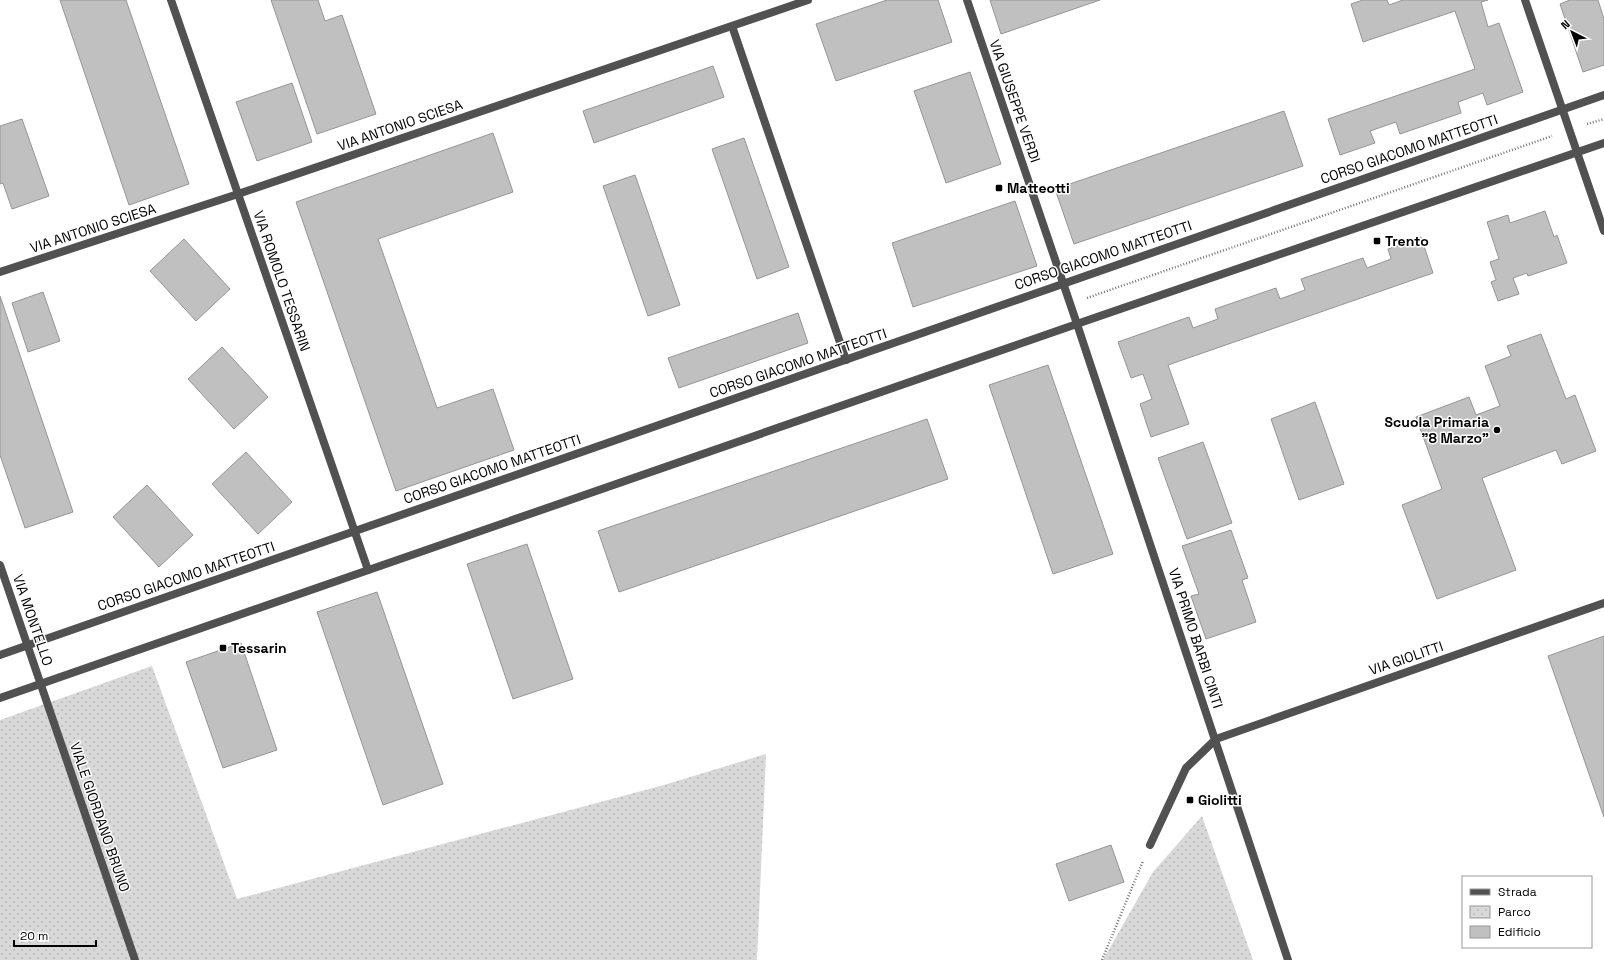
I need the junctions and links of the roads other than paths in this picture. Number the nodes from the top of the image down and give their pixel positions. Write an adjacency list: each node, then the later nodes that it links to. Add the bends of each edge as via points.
1 (171, 0): 10 (street, VIA ROMOLO TESSARIN)
2 (808, 0): 5 (street, VIA ANTONIO SCIESA)
3 (967, 0): 13 (street, VIA GIUSEPPE VERDI)
4 (1525, 0): 7 (street)
5 (732, 26): 10 (street, VIA ANTONIO SCIESA); 15 (street)
6 (1604, 95): 7 (street, CORSO GIACOMO MATTEOTTI)
7 (1564, 109): 9 (street); 13 (street, CORSO GIACOMO MATTEOTTI)
8 (1604, 143): 9 (street)
9 (1577, 153): 11 (street); 14 (street)
10 (238, 194): 12 (street, VIA ANTONIO SCIESA); 16 (street, VIA ROMOLO TESSARIN)
11 (1604, 231)
12 (0, 272)
13 (1063, 283): 14 (street, VIA GIUSEPPE VERDI); 15 (street, CORSO GIACOMO MATTEOTTI)
14 (1077, 324): 18 (street); 24 (street, VIA PRIMO BARBI CINTI)
15 (846, 360): 16 (street, CORSO GIACOMO MATTEOTTI)
16 (355, 531): 18 (street, VIA ROMOLO TESSARIN); 20 (street, CORSO GIACOMO MATTEOTTI)
17 (0, 565): 20 (street, VIA MONTELLO)
18 (368, 570): 22 (street)
19 (1604, 603): 24 (street, VIA GIOLITTI)
20 (28, 645): 21 (street, CORSO GIACOMO MATTEOTTI); 22 (street, VIA MONTELLO)
21 (0, 655)
22 (41, 683): 23 (street); 26 (street, VIALE GIORDANO BRUNO)
23 (0, 698)
24 (1216, 738): 25 (street, via 1186,768); 27 (street, VIA PRIMO BARBI CINTI)
25 (1150, 845)
26 (135, 960)
27 (1288, 960)

